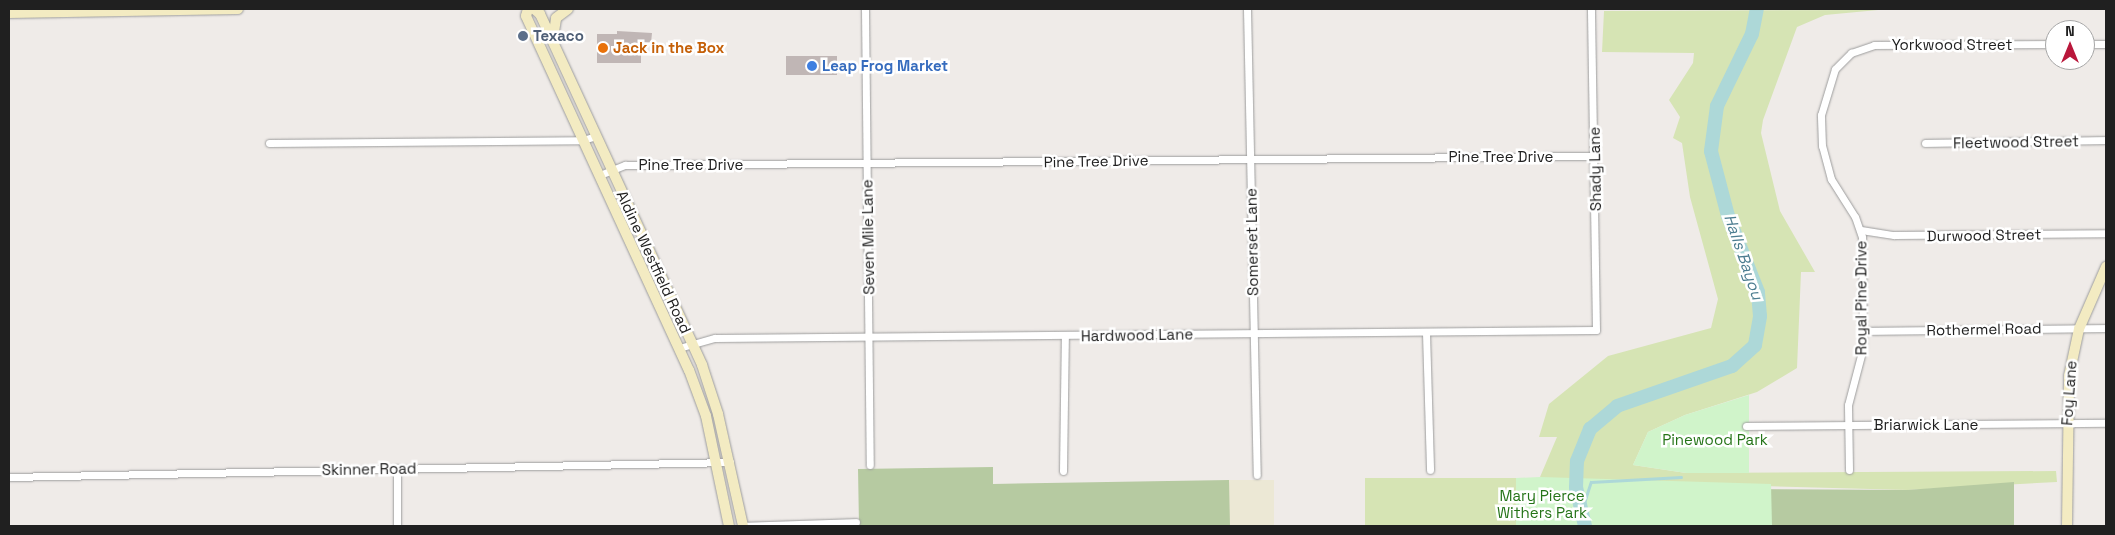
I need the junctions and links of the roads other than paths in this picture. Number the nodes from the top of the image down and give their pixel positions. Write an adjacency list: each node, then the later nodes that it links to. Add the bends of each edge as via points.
1 (238, 9): 8 (main road)
2 (528, 9): 14 (main road, Aldine Westfield Road, via 526,16)
3 (534, 9): 10 (main road, Aldine Westfield Road)
4 (568, 9): 10 (main road, via 552,25)
5 (865, 9): 20 (street, Seven Mile Lane)
6 (1247, 9): 19 (street, Somerset Lane)
7 (1591, 9): 18 (street, Shady Lane)
8 (108, 10): 9 (main road)
9 (9, 13)
10 (553, 44): 13 (main road, Aldine Westfield Road)
11 (2045, 44): 12 (street, Yorkwood Street, via 1874,45)
12 (1851, 53): 23 (street, Royal Pine Drive, via 1835,69 1828,84 1821,130 1831,179)
13 (596, 136): 14 (street); 21 (main road, Aldine Westfield Road)
14 (583, 140): 16 (street); 22 (main road, Aldine Westfield Road)
15 (2106, 140): 17 (street, Fleetwood Street)
16 (269, 143)
17 (1925, 143)
18 (1595, 156): 19 (street, Pine Tree Drive); 28 (street, Shady Lane)
19 (1251, 160): 20 (street, Pine Tree Drive); 31 (street, Somerset Lane)
20 (867, 163): 21 (street, Pine Tree Drive, via 625,165); 33 (street, Seven Mile Lane)
21 (612, 170): 22 (street, Pine Tree Drive); 34 (main road, Aldine Westfield Road)
22 (600, 175): 35 (main road, Aldine Westfield Road)
23 (1861, 230): 24 (street, Durwood Street, via 1894,235); 29 (street, Royal Pine Drive)
24 (2106, 233)
25 (2106, 267): 26 (main road, Foy Lane)
26 (2079, 328): 27 (street, Rothermel Road); 29 (street, Rothermel Road); 37 (main road, Foy Lane, via 2069,376)
27 (2106, 328)
28 (1596, 330): 30 (street, Hardwood Lane)
29 (1863, 330): 38 (street, Royal Pine Drive, via 1861,363 1851,392)
30 (1426, 333): 31 (street, Hardwood Lane); 44 (street)
31 (1254, 334): 32 (street, Hardwood Lane); 47 (street, Somerset Lane)
32 (1065, 336): 33 (street, Hardwood Lane); 46 (street)
33 (870, 338): 34 (street, Hardwood Lane, via 715,338); 42 (street, Seven Mile Lane)
34 (692, 344): 35 (street, Hardwood Lane); 41 (main road, Aldine Westfield Road, via 718,414)
35 (679, 348): 40 (main road, Aldine Westfield Road, via 706,416)
36 (2106, 423): 37 (street, Briarwick Lane)
37 (2066, 424): 38 (street, Briarwick Lane); 55 (main road, Foy Lane)
38 (1848, 425): 39 (street, Briarwick Lane); 45 (street, Royal Pine Drive)
39 (1746, 426)
40 (716, 462): 41 (street, Skinner Road); 43 (street, Skinner Road); 50 (main road, Aldine Westfield Road)
41 (730, 462): 49 (main road, Aldine Westfield Road)
42 (870, 465)
43 (397, 468): 48 (street, Skinner Road); 52 (street)
44 (1430, 470)
45 (1849, 470)
46 (1063, 471)
47 (1257, 475)
48 (9, 476)
49 (738, 498): 50 (main road); 54 (main road, Aldine Westfield Road)
50 (724, 501): 53 (main road, Aldine Westfield Road)
51 (856, 522): 54 (street)
52 (398, 526)
53 (729, 526)
54 (743, 526)
55 (2067, 526)

